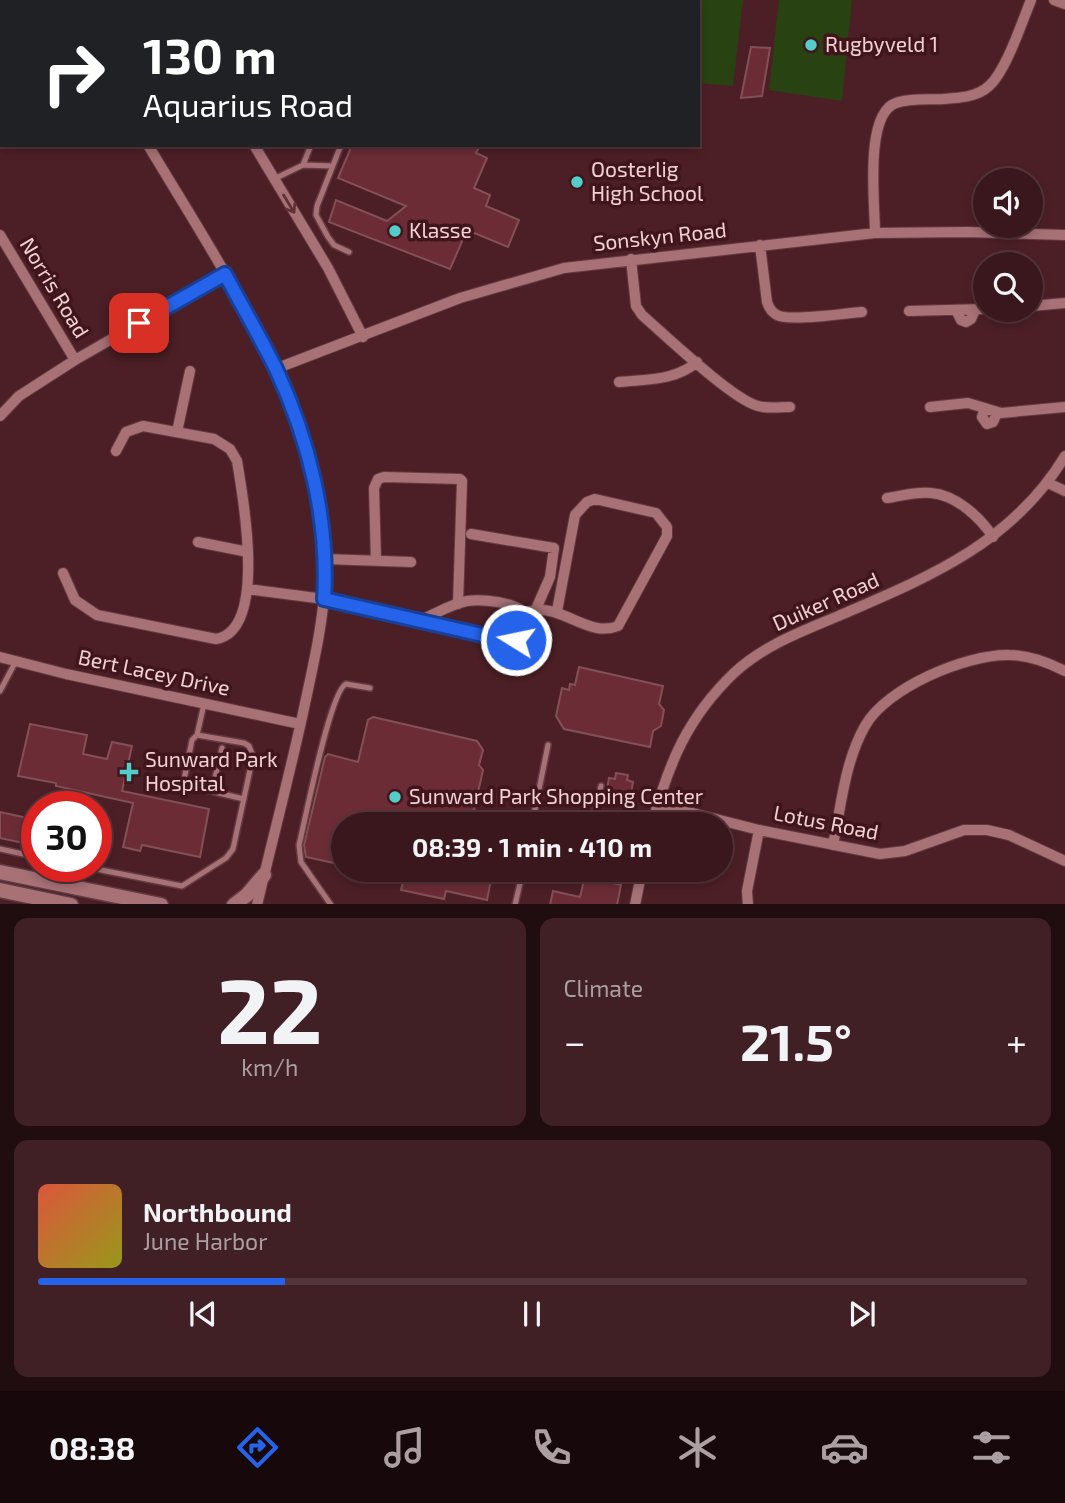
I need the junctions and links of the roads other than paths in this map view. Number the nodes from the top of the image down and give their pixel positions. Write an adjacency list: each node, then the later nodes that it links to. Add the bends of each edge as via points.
1 (1031, 0): 11 (street, via 999,74 988,88 965,97 896,103 883,113 875,146)
2 (1054, 0): 3 (street)
3 (1065, 5)
4 (149, 147): 17 (street)
5 (255, 147): 10 (street)
6 (310, 147): 8 (lane)
7 (340, 147): 9 (lane)
8 (303, 165): 9 (lane); 10 (lane)
9 (332, 166): 15 (lane, via 316,215 334,245)
10 (274, 179): 23 (street, one-way to 23)
11 (875, 233): 12 (street, Sonskyn Road); 14 (street, Sonskyn Road)
12 (1065, 234)
13 (0, 235): 24 (street, Norris Road)
14 (761, 245): 16 (street, Sonskyn Road); 21 (street, via 767,302 776,315 794,318)
15 (349, 252)
16 (631, 259): 23 (street, Sonskyn Road, via 508,282); 25 (street, via 637,310)
17 (225, 274): 24 (street); 26 (street)
18 (1065, 303): 19 (street)
19 (1043, 305)
20 (909, 311): 22 (street, via 956,310 961,320)
21 (862, 312)
22 (973, 318)
23 (363, 337): 26 (street, Sonskyn Road)
24 (75, 360): 32 (street, via 19,396)
25 (697, 362): 28 (street, via 674,377); 29 (street, via 748,403)
26 (275, 369): 43 (street, via 310,464)
27 (190, 371): 33 (street)
28 (619, 382)
29 (790, 407)
30 (930, 407): 31 (street, via 968,403 985,408 987,424 997,413)
31 (1065, 407)
32 (0, 416)
33 (177, 432): 34 (street, via 137,427 123,435); 42 (street, via 214,439 234,454)
34 (116, 451)
35 (1065, 456): 36 (street, Duiker Road)
36 (1048, 483): 37 (street); 40 (street, Duiker Road)
37 (1065, 491)
38 (887, 498): 40 (street, via 939,494 972,511)
39 (471, 534): 50 (street, via 554,548 550,577)
40 (993, 537): 66 (street, Duiker Road, via 920,581 758,654 736,672 690,726)
41 (198, 542): 42 (street)
42 (248, 552): 47 (street)
43 (325, 559): 44 (street); 48 (street)
44 (376, 560): 45 (street); 49 (street, via 374,488 378,479 460,479)
45 (411, 562)
46 (63, 573): 47 (street, via 75,600 97,615 216,639 230,635 238,625)
47 (247, 589): 48 (street)
48 (324, 599): 52 (street); 59 (street)
49 (458, 604): 50 (street, via 473,601); 52 (street)
50 (531, 611): 51 (street); 52 (street, via 528,631 516,640)
51 (557, 611): 51 (street, via 579,509 595,499 656,513 667,527 667,536 618,626 597,626)
52 (421, 620)
53 (0, 657): 54 (street, Bert Lacey Drive)
54 (16, 661): 57 (lane); 58 (street, Bert Lacey Drive)
55 (1065, 671): 71 (street, via 1024,656 982,657 887,700 857,741)
56 (370, 688): 85 (lane, via 341,687 328,721 299,845 301,862)
57 (0, 691)
58 (204, 704): 59 (street, Bert Lacey Drive); 60 (lane)
59 (300, 724): 77 (street)
60 (197, 735): 64 (lane, via 184,780 189,786); 65 (lane, via 249,746 253,756)
61 (548, 745): 67 (lane)
62 (222, 748): 64 (lane)
63 (601, 786): 68 (lane)
64 (212, 792): 65 (lane)
65 (244, 799): 76 (lane, via 233,849 188,884 175,886)
66 (657, 804): 69 (street, Duiker Road); 70 (street, Lotus Road)
67 (534, 812)
68 (595, 812)
69 (655, 812)
70 (759, 830): 71 (street, Lotus Road); 88 (street)
71 (833, 845): 74 (street, Lotus Road, via 891,853 978,829 1009,835)
72 (0, 849): 73 (lane)
73 (21, 854)
74 (1065, 861)
75 (0, 872): 82 (street)
76 (112, 873)
77 (264, 875): 83 (street); 84 (street)
78 (520, 882): 86 (lane)
79 (640, 882): 87 (street)
80 (0, 891): 81 (street)
81 (66, 904)
82 (156, 904)
83 (235, 904)
84 (257, 904)
85 (330, 904)
86 (515, 904)
87 (635, 904)
88 (748, 904)

